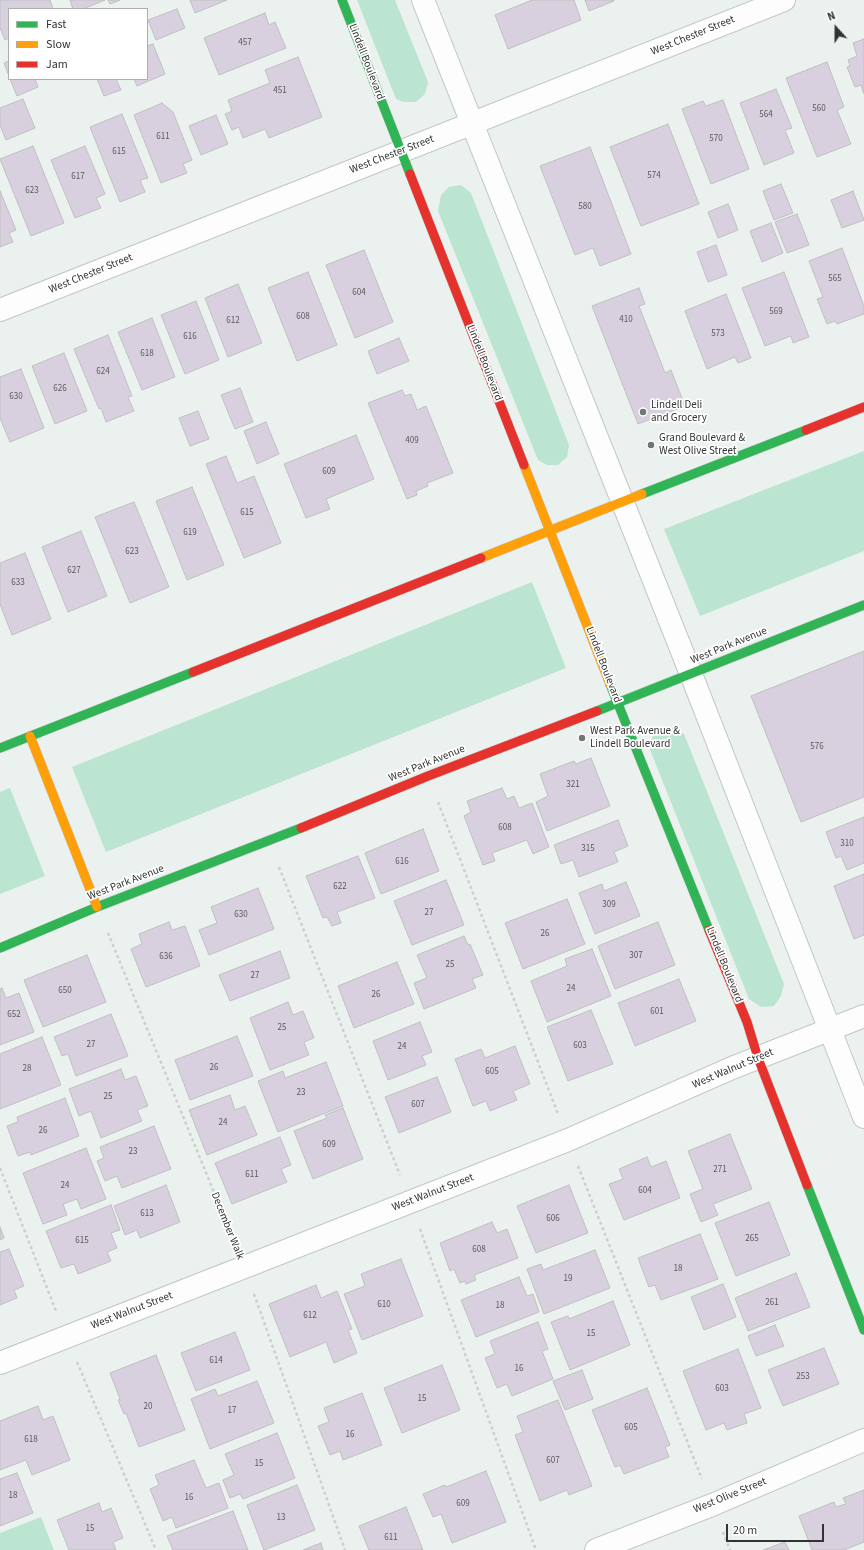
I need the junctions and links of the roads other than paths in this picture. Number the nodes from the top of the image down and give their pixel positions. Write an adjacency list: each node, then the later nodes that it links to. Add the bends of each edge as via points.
1 (342, 0): 5 (main road, Lindell Boulevard)
2 (423, 0): 4 (street)
3 (784, 0): 4 (street, West Chester Street)
4 (472, 123): 5 (street, West Chester Street); 8 (street)
5 (401, 151): 6 (street, West Chester Street); 9 (main road, Lindell Boulevard)
6 (0, 310)
7 (864, 407): 8 (main road)
8 (623, 502): 9 (main road); 11 (street)
9 (550, 530): 12 (main road, Lindell Boulevard); 13 (main road)
10 (864, 605): 11 (main road, West Park Avenue)
11 (691, 674): 12 (main road, West Park Avenue); 18 (street)
12 (618, 703): 15 (main road, West Park Avenue); 19 (main road, Lindell Boulevard, via 747,1022)
13 (30, 736): 14 (main road); 15 (main road)
14 (0, 748)
15 (97, 907): 16 (main road, West Park Avenue)
16 (0, 948)
17 (864, 1016): 18 (street, West Walnut Street)
18 (830, 1029): 19 (street, West Walnut Street); 20 (street)
19 (758, 1058): 21 (main road, Lindell Boulevard); 22 (street, West Walnut Street, via 568,1140)
20 (864, 1116)
21 (864, 1330)
22 (0, 1363)
23 (864, 1440): 24 (street, West Olive Street, via 712,1505)
24 (596, 1550)

